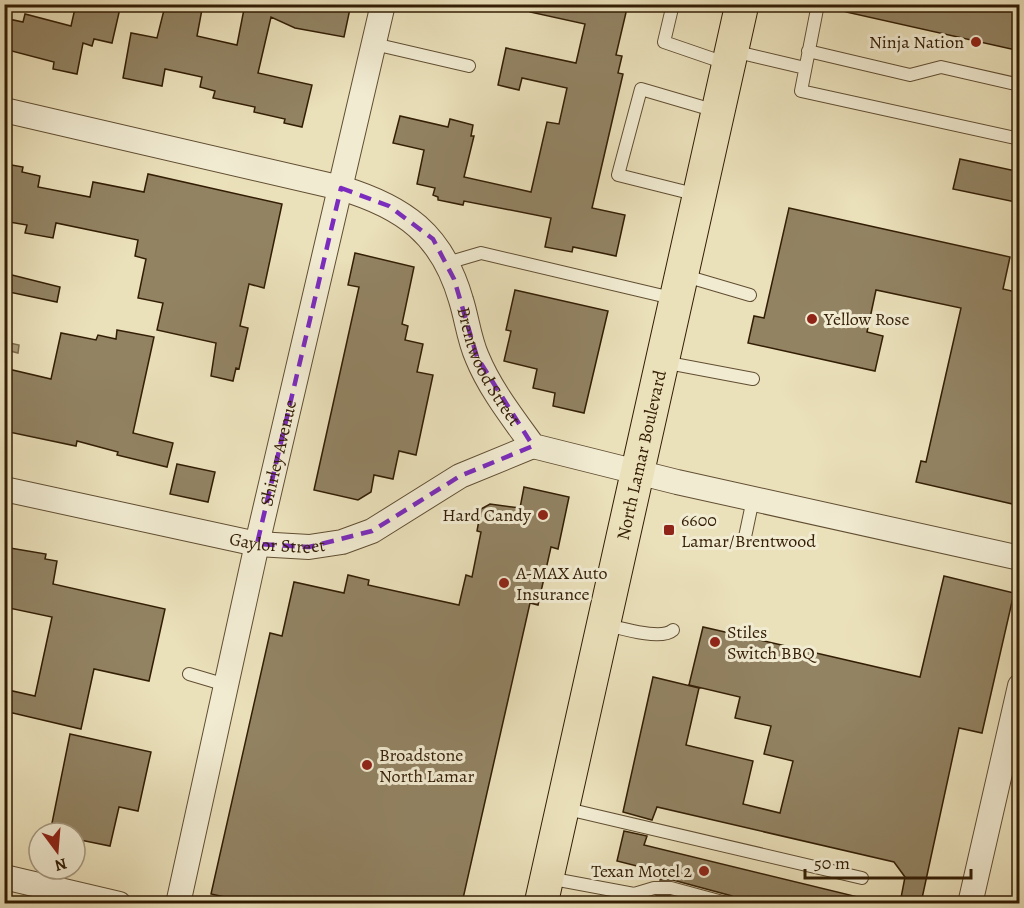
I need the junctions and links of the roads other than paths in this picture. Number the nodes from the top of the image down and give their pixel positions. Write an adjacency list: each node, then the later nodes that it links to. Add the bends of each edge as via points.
1 (383, 4): 5 (street, Shirley Avenue)
2 (673, 4): 7 (lane, via 664,42)
3 (742, 4): 7 (main road, North Lamar Boulevard)
4 (818, 4): 6 (lane)
5 (374, 44): 8 (lane); 14 (street, Shirley Avenue)
6 (808, 51): 9 (lane); 10 (lane, via 910,75 941,67)
7 (731, 57): 9 (lane); 12 (main road, North Lamar Boulevard)
8 (469, 66)
9 (805, 68): 13 (lane, via 801,91)
10 (1020, 85)
11 (4, 110): 14 (street, Brentwood Street)
12 (718, 111): 15 (main road, North Lamar Boulevard); 15 (lane, via 641,89 618,175)
13 (1020, 139)
14 (341, 188): 16 (street, Brentwood Street, via 389,206 412,221 433,239); 26 (street, Shirley Avenue)
15 (699, 196): 17 (main road, North Lamar Boulevard)
16 (447, 263): 17 (lane, via 481,253); 21 (street, Brentwood Street, via 477,357)
17 (679, 287): 18 (lane); 19 (main road, North Lamar Boulevard)
18 (750, 295)
19 (662, 362): 20 (lane); 22 (main road, North Lamar Boulevard)
20 (753, 380)
21 (532, 446): 22 (street, Brentwood Street); 26 (street, Gaylor Street, via 460,476 372,531 342,542 309,547)
22 (637, 472): 24 (street, Brentwood Street); 28 (main road, North Lamar Boulevard)
23 (4, 489): 26 (street, Gaylor Street)
24 (753, 499): 25 (lane); 27 (street, Brentwood Street)
25 (745, 537)
26 (257, 544): 31 (street, Shirley Avenue)
27 (1020, 558)
28 (603, 624): 29 (lane, via 657,635); 33 (main road, North Lamar Boulevard)
29 (673, 630)
30 (189, 674): 31 (lane)
31 (226, 684): 38 (street, Shirley Avenue)
32 (1020, 686): 40 (street)
33 (562, 808): 35 (lane); 36 (main road, North Lamar Boulevard)
34 (4, 877): 37 (street)
35 (862, 878)
36 (544, 891): 39 (lane, via 634,894 671,888)
37 (119, 903)
38 (178, 903)
39 (730, 903)
40 (970, 903)

